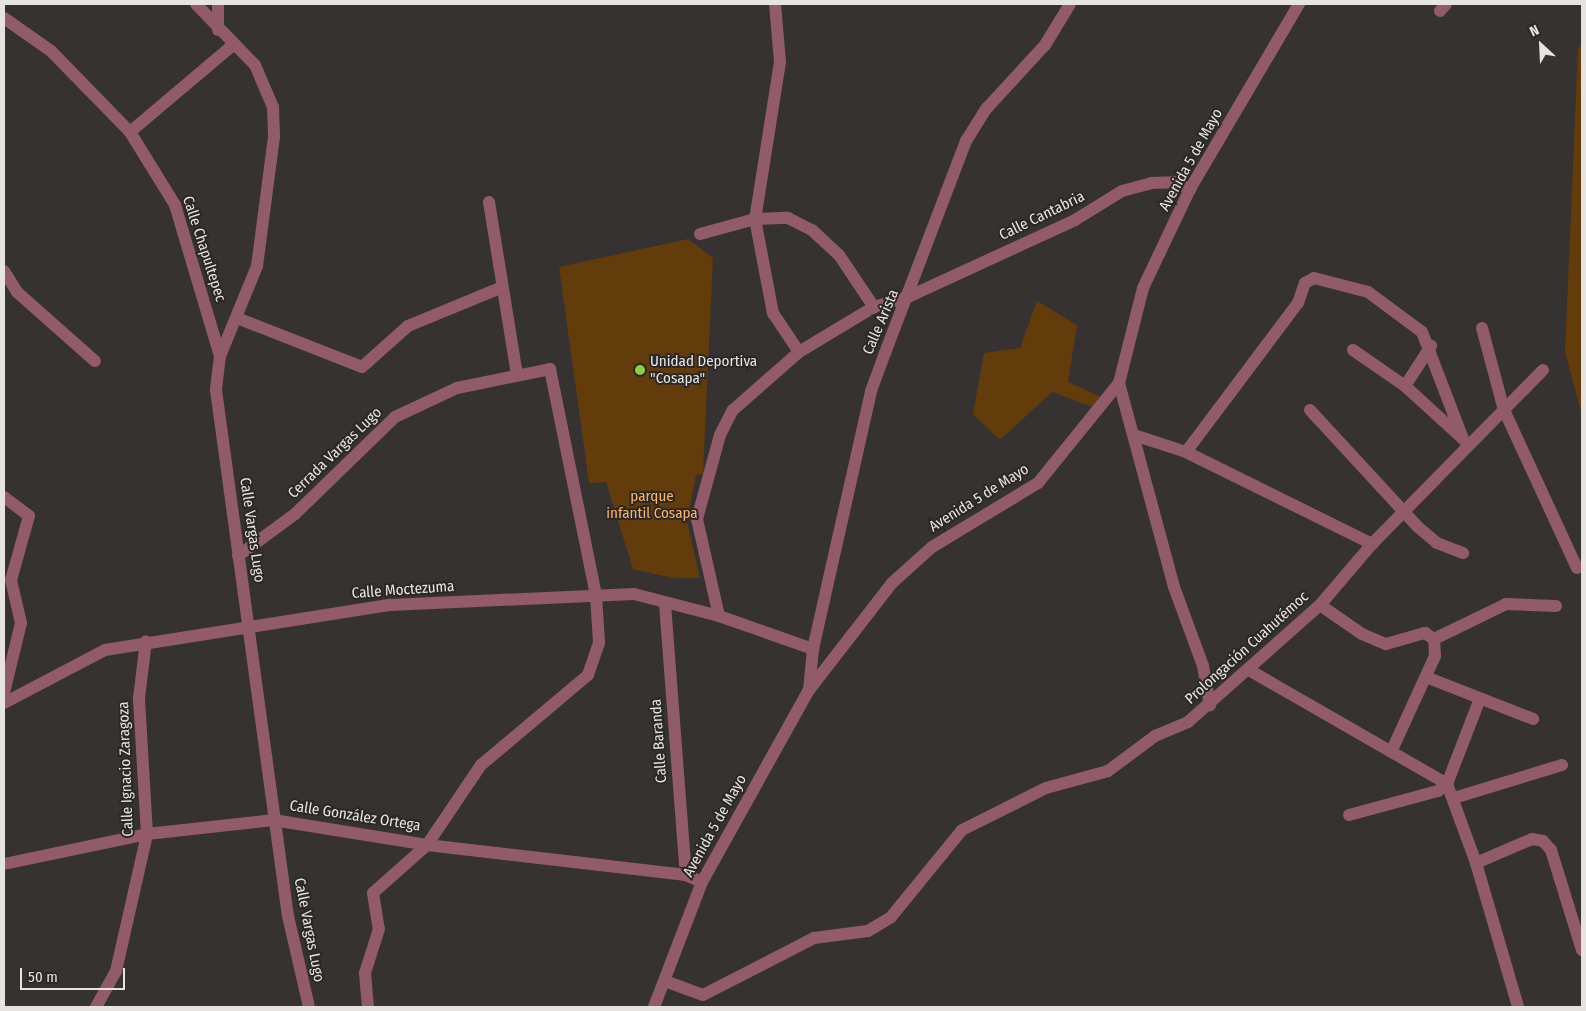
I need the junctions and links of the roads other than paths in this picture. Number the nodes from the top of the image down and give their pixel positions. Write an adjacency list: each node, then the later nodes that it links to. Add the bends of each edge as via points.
1 (196, 4): 7 (street)
2 (218, 4): 7 (street)
3 (774, 4): 12 (street, via 780,62)
4 (1070, 4): 16 (street, Calle Arista, via 1046,45 987,108 966,141)
5 (1299, 4): 10 (street, Avenida 5 de Mayo)
6 (4, 18): 9 (street, Calle Chapultepec, via 51,51)
7 (218, 30): 8 (street)
8 (233, 45): 9 (street); 18 (street, Calle Vargas Lugo, via 255,65 273,106 274,136 257,266)
9 (130, 132): 23 (street, Calle Chapultepec, via 175,205)
10 (1190, 189): 16 (street, Calle Cantabria, via 1175,182 1151,183 1122,191 1075,220); 27 (street, Avenida 5 de Mayo, via 1143,288)
11 (488, 202): 15 (street)
12 (755, 219): 13 (street); 17 (street, via 788,218 812,230 839,255); 22 (street, via 772,313)
13 (700, 234)
14 (4, 271): 24 (street, via 17,292)
15 (500, 288): 18 (street, via 408,326 362,367); 26 (street)
16 (910, 296): 17 (street, Calle Cantabria); 48 (street, Calle Arista, via 871,391)
17 (874, 307): 22 (street, Calle Cantabria)
18 (237, 318): 23 (street, Calle Vargas Lugo)
19 (1482, 328): 30 (street)
20 (1431, 346): 28 (street); 32 (street); 33 (street, via 1422,332 1368,292 1314,278 1305,283 1298,303)
21 (1353, 350): 28 (street)
22 (799, 352): 44 (street, Calle Cantabria, via 733,410 720,435 697,519)
23 (220, 356): 38 (street, Calle Vargas Lugo, via 216,390)
24 (95, 361)
25 (1543, 370): 30 (street, Prolongación Cuahutémoc)
26 (517, 374): 38 (street, Cerrada Vargas Lugo, via 457,388 394,417 295,514); 40 (street, Cerrada Vargas Lugo, via 550,369)
27 (1120, 383): 31 (street); 51 (street, Avenida 5 de Mayo, via 1038,483 932,547 892,583)
28 (1405, 386): 32 (street)
29 (1310, 410): 35 (street)
30 (1504, 410): 32 (street, Prolongación Cuahutémoc); 39 (street)
31 (1137, 436): 33 (street); 55 (street, via 1174,587 1203,666)
32 (1466, 442): 35 (street, Prolongación Cuahutémoc)
33 (1186, 452): 36 (street)
34 (4, 497): 52 (street, via 29,516 11,580 21,623)
35 (1406, 509): 36 (street, Prolongación Cuahutémoc); 37 (street, via 1437,543)
36 (1372, 544): 42 (street, Prolongación Cuahutémoc)
37 (1463, 553)
38 (238, 556): 45 (street, Calle Vargas Lugo)
39 (1577, 568)
40 (596, 596): 41 (street, Calle Moctezuma, via 634,594); 45 (street, Calle Moctezuma, via 390,605); 64 (street, via 599,643 588,675 482,764)
41 (665, 604): 44 (street, Calle Moctezuma); 67 (street, Calle Baranda)
42 (1320, 605): 46 (street, via 1362,634 1386,644 1425,633); 49 (street, Prolongación Cuahutémoc)
43 (1556, 606): 46 (street, via 1506,604)
44 (719, 616): 48 (street, Calle Moctezuma)
45 (250, 624): 47 (street, Calle Moctezuma); 62 (street, Calle Vargas Lugo)
46 (1434, 639): 50 (street, via 1435,656)
47 (146, 641): 54 (street, Calle Moctezuma, via 105,650); 63 (street, Calle Ignacio Zaragoza, via 139,698)
48 (813, 649): 51 (street, Calle Arista)
49 (1249, 670): 55 (street, Prolongación Cuahutémoc); 57 (street)
50 (1426, 677): 53 (street); 57 (street)
51 (809, 690): 68 (street, Avenida 5 de Mayo)
52 (4, 693)
53 (1479, 701): 56 (street); 59 (street)
54 (4, 703)
55 (1210, 704): 70 (street, Prolongación Cuahutémoc, via 1188,722 1155,736 1108,772 1046,788 962,830 891,917 868,931 814,938 703,995)
56 (1533, 719)
57 (1392, 750): 59 (street)
58 (1562, 765): 60 (street)
59 (1447, 784): 60 (street); 61 (street, via 1438,791)
60 (1454, 798): 65 (street)
61 (1349, 815)
62 (273, 820): 63 (street, Calle González Ortega); 64 (street, Calle González Ortega); 72 (street, Calle Vargas Lugo, via 288,916)
63 (147, 834): 66 (street, Calle González Ortega); 71 (street, Calle Ignacio Zaragoza, via 116,970)
64 (428, 845): 67 (street, Calle González Ortega); 73 (street, via 372,893 379,929 365,973)
65 (1476, 863): 69 (street, via 1532,840 1543,841 1551,850); 75 (street)
66 (4, 864)
67 (686, 875): 68 (street, Calle González Ortega)
68 (702, 882): 70 (street, Avenida 5 de Mayo)
69 (1582, 950)
70 (665, 981): 74 (street, Avenida 5 de Mayo)
71 (96, 1007)
72 (308, 1007)
73 (368, 1007)
74 (654, 1007)
75 (1518, 1007)

